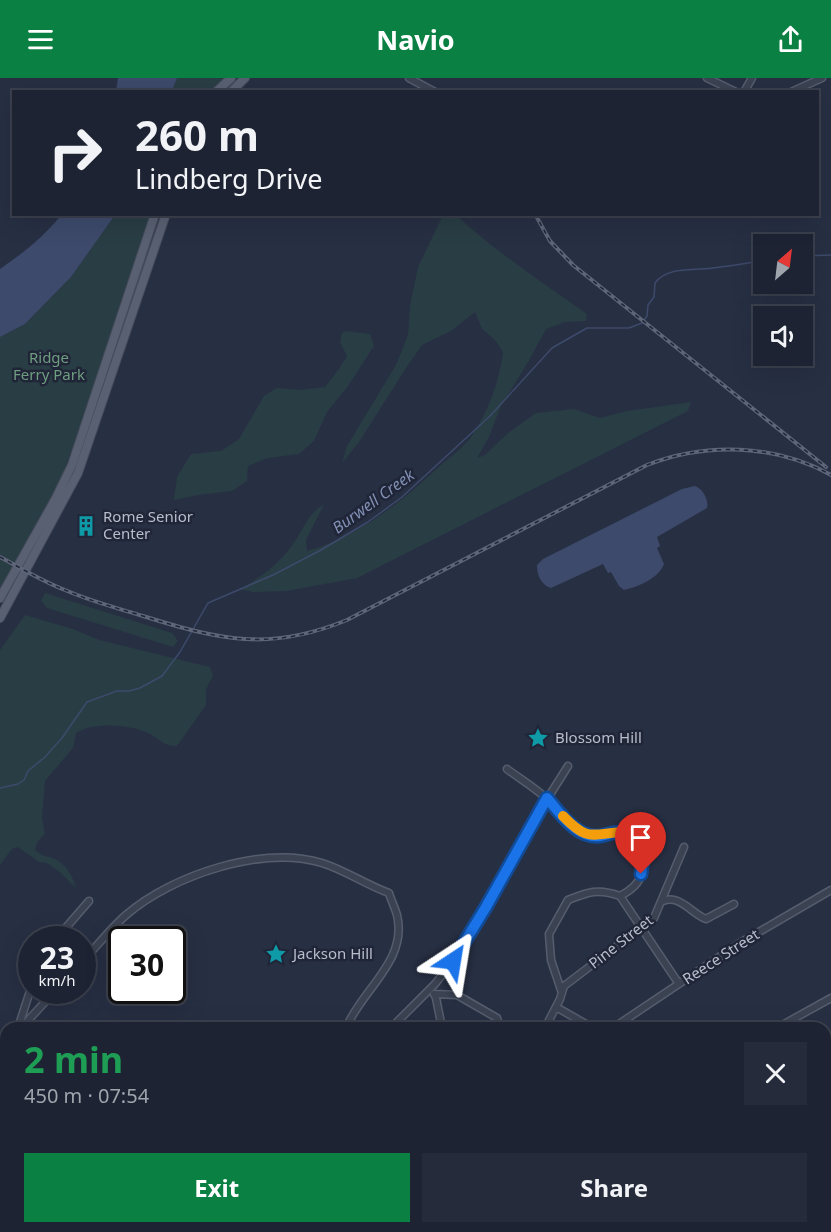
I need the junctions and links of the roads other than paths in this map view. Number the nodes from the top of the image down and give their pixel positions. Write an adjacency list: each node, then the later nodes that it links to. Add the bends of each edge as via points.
1 (231, 78): 6 (main road)
2 (245, 78): 7 (main road)
3 (409, 78): 8 (street)
4 (707, 78): 9 (street)
5 (822, 78): 10 (street)
6 (218, 90)
7 (233, 90)
8 (431, 90)
9 (732, 90)
10 (795, 90)
11 (154, 216): 13 (main road, via 72,465)
12 (165, 216): 14 (main road, via 78,473)
13 (0, 598)
14 (0, 618)
15 (568, 766): 17 (street)
16 (507, 769): 17 (street)
17 (547, 798): 20 (street, via 583,833 596,836 620,831 631,837 643,866 636,885); 29 (street, via 472,932)
18 (684, 848): 22 (street, Pine Street)
19 (831, 890): 27 (street, Reece Street)
20 (620, 896): 25 (street); 28 (street, via 606,891 589,892 568,900 549,934 551,960)
21 (90, 901): 24 (street)
22 (663, 901): 23 (street, via 678,901 706,919); 25 (street, Pine Street)
23 (734, 904)
24 (68, 926)
25 (643, 928): 27 (street); 28 (street, Pine Street)
26 (96, 947): 36 (street, via 126,915 154,895 232,862 290,858 323,863 389,893 397,916 393,956)
27 (679, 984): 42 (street, Reece Street)
28 (561, 990): 33 (street)
29 (432, 991): 37 (street); 38 (street); 39 (street, via 457,995)
30 (831, 998): 43 (street)
31 (27, 1004): 34 (street)
32 (43, 1004): 35 (street)
33 (556, 1007): 40 (street); 41 (street)
34 (22, 1022)
35 (26, 1022)
36 (348, 1022)
37 (398, 1022)
38 (440, 1022)
39 (498, 1022)
40 (548, 1022)
41 (582, 1022)
42 (622, 1022)
43 (788, 1022)

